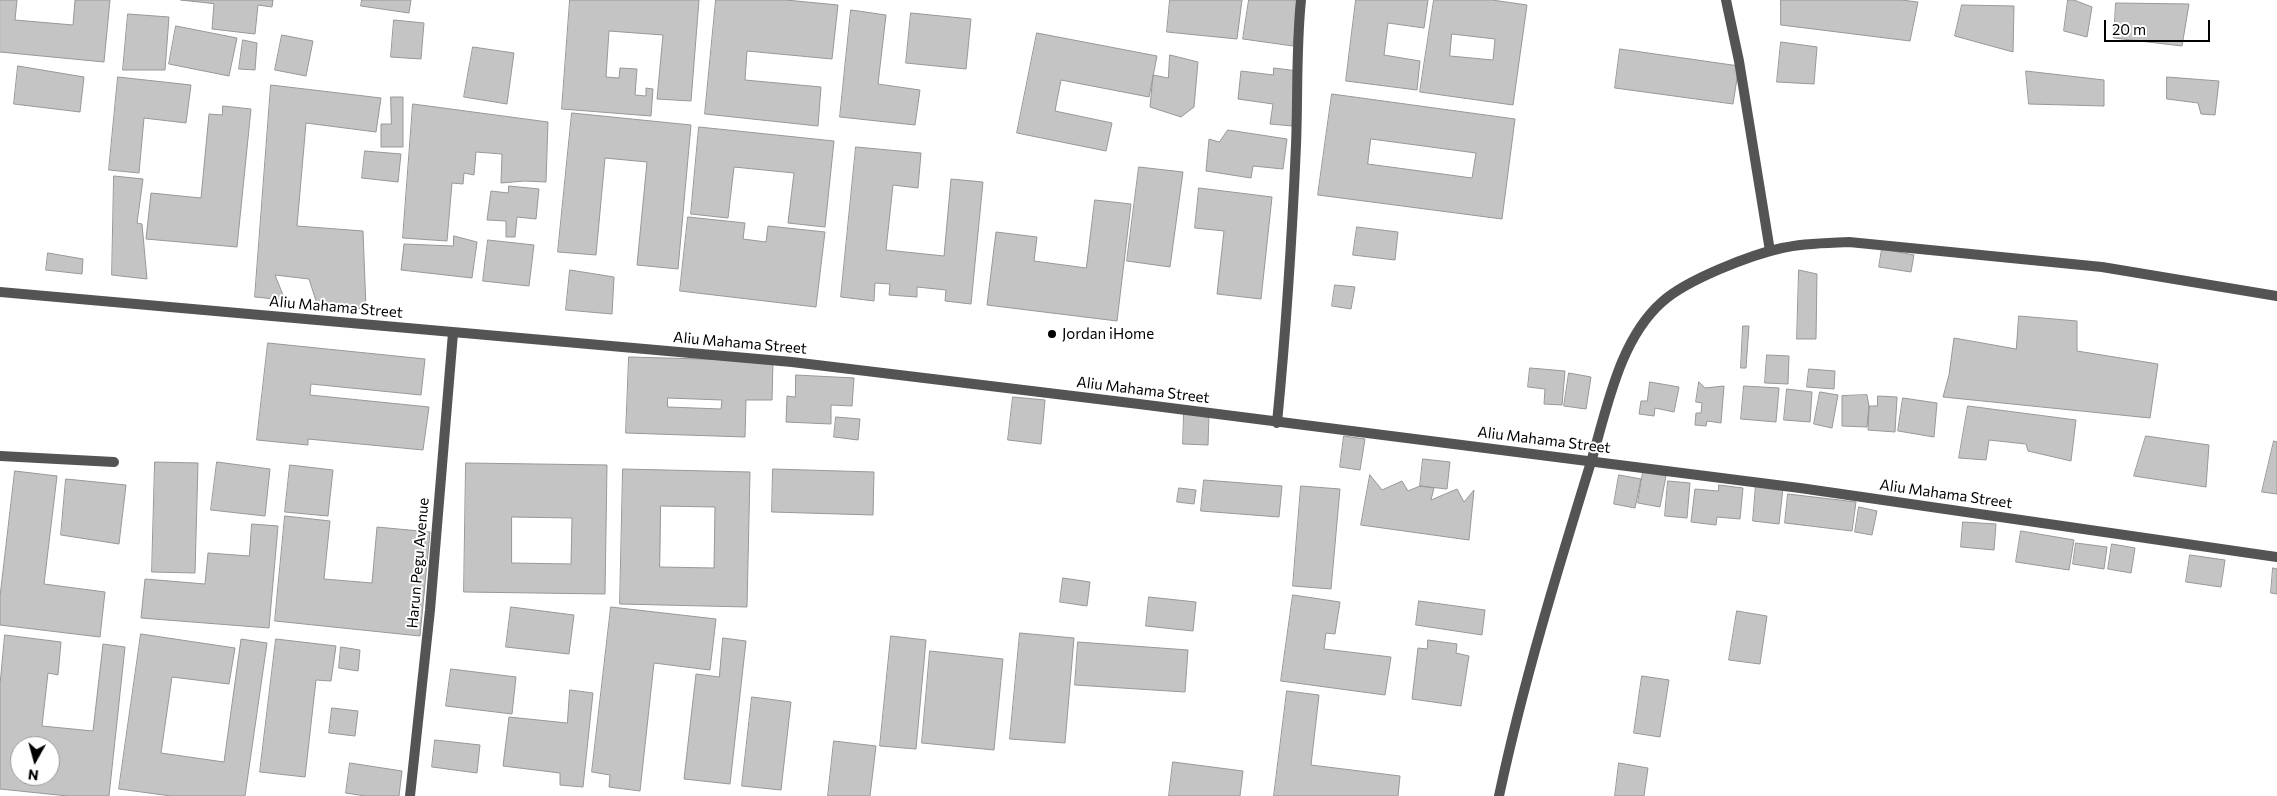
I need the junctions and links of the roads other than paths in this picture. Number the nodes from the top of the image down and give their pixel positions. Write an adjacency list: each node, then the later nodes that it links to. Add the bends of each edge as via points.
1 (1301, 0): 7 (street, via 1288,304)
2 (1726, 0): 3 (street)
3 (1770, 251): 5 (street, via 1849,242 2102,267); 9 (street, via 1706,275 1662,301 1645,320 1615,378)
4 (0, 292): 6 (street, Aliu Mahama Street)
5 (2277, 296)
6 (453, 333): 7 (street, Aliu Mahama Street, via 792,362); 12 (street, Harun Pegu Avenue, via 430,610)
7 (1277, 423): 9 (street, Aliu Mahama Street)
8 (0, 456): 10 (street)
9 (1591, 461): 11 (street, Aliu Mahama Street); 13 (street, via 1526,682)
10 (114, 462)
11 (2277, 556)
12 (410, 796)
13 (1499, 796)

